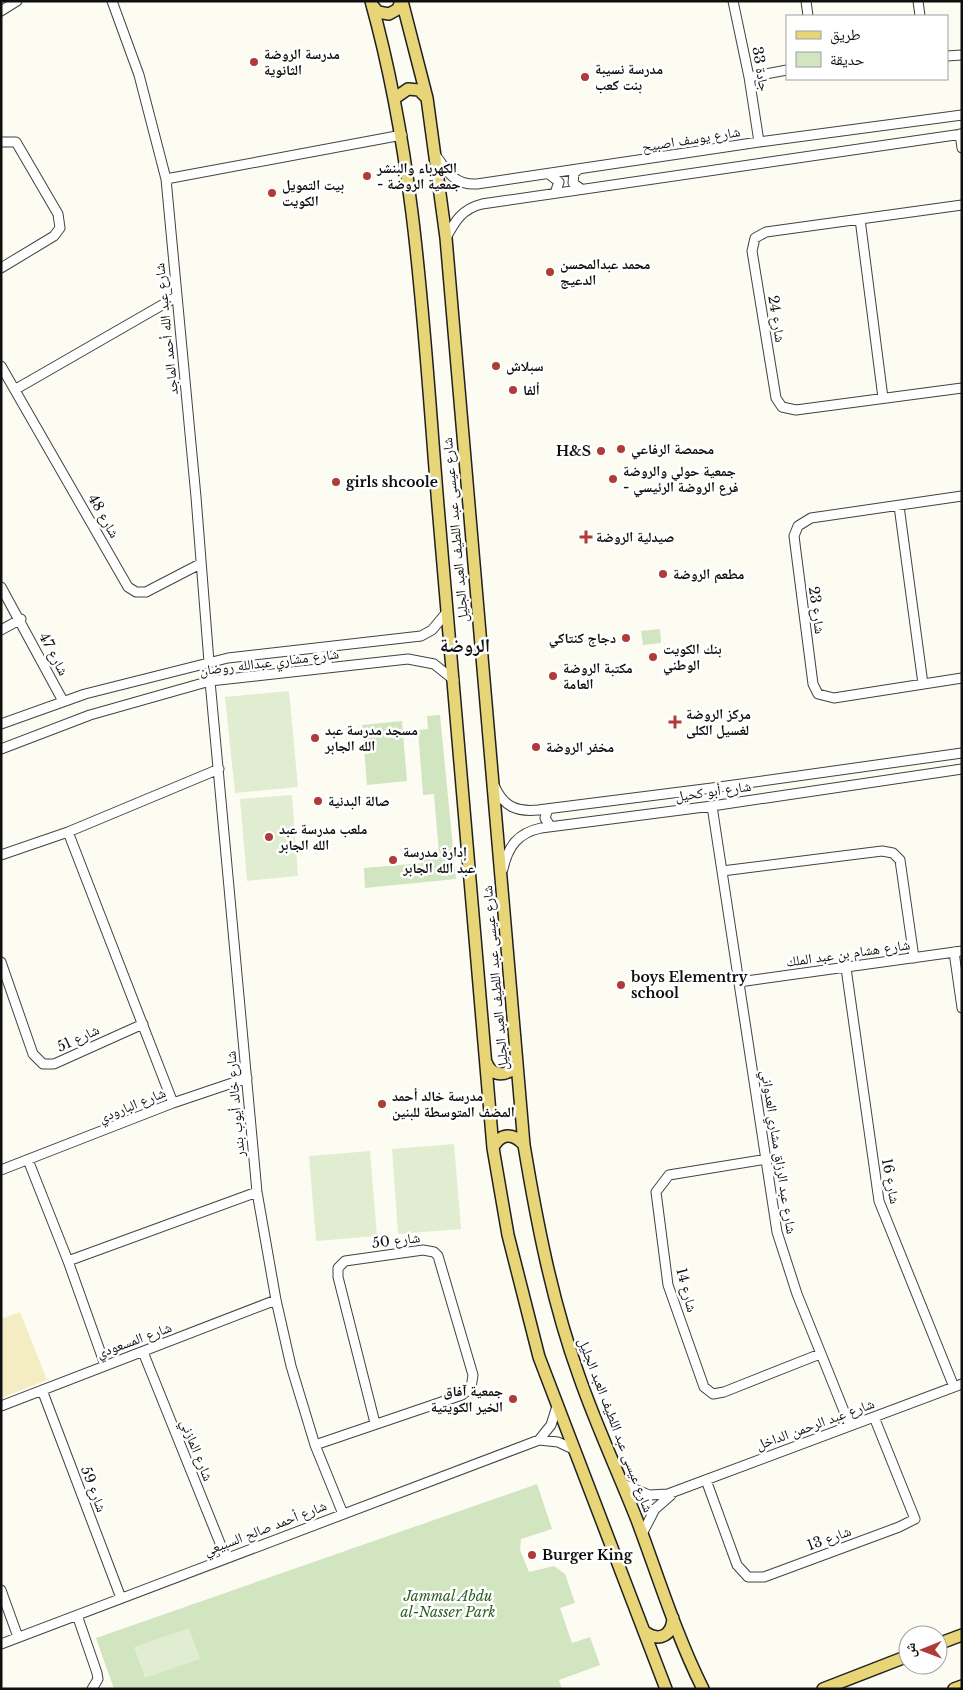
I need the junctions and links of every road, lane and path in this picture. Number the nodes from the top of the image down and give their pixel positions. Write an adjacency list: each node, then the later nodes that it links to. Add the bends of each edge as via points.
1 (17, 1): 8 (street)
2 (112, 1): 26 (street, شارع عبد الله أحمد الماجد, via 139,75)
3 (402, 1): 7 (main road, via 398,9 389,14 378,12); 16 (main road, شارع عيسى عبد اللطيف العبد الجليل)
4 (733, 1): 14 (street, جادة 33)
5 (806, 1): 9 (street)
6 (918, 1): 10 (street)
7 (371, 2): 15 (main road, شارع عيسى عبد اللطيف العبد الجليل)
8 (1, 11)
9 (808, 15)
10 (920, 15)
11 (962, 55): 12 (street)
12 (948, 56)
13 (786, 70): 14 (street)
14 (749, 77): 21 (street, جادة 33)
15 (395, 98): 16 (main road, via 408,89 419,90); 19 (main road, شارع عيسى عبد اللطيف العبد الجليل)
16 (427, 98): 23 (main road, شارع عيسى عبد اللطيف العبد الجليل)
17 (962, 115): 21 (street, شارع يوسف اصبيح)
18 (961, 134): 22 (street); 27 (street)
19 (402, 135): 26 (street); 42 (main road, شارع عيسى عبد اللطيف العبد الجليل, via 418,272)
20 (1, 142): 32 (street, via 16,142 58,214 60,228 54,236)
21 (759, 142): 24 (street, شارع يوسف اصبيح)
22 (962, 148)
23 (437, 157): 25 (street, شارع يوسف اصبيح, via 449,175 466,185); 31 (main road, شارع عيسى عبد اللطيف العبد الجليل)
24 (578, 170): 25 (street, شارع يوسف اصبيح); 27 (street, via 572,178)
25 (550, 174): 28 (street, via 559,182)
26 (166, 179): 33 (street, شارع عبد الله أحمد الماجد)
27 (581, 189): 28 (street)
28 (555, 193): 31 (street, via 471,207 455,220)
29 (962, 204): 30 (street, شارع 24)
30 (860, 219): 37 (street); 37 (street, شارع 24, via 762,233 754,242 752,256 776,398 780,405 796,410)
31 (446, 238): 62 (main road, شارع عيسى عبد اللطيف العبد الجليل)
32 (1, 268)
33 (176, 297): 36 (street); 40 (street, شارع عبد الله أحمد الماجد)
34 (1, 366): 36 (street, شارع 48)
35 (962, 388): 37 (street, شارع 24)
36 (16, 389): 40 (street, شارع 48, via 128,587 136,592 146,592)
37 (883, 398)
38 (962, 496): 39 (street, شارع 23)
39 (899, 506): 51 (street); 51 (street, شارع 23, via 811,518 796,529 794,543 813,684 818,694 830,698)
40 (200, 564): 46 (street, شارع عبد الله أحمد الماجد)
41 (1, 586): 43 (street, شارع 47)
42 (447, 612): 45 (street, شارع مشاري عبدالله روضان, via 432,630 421,636); 49 (main road, شارع عيسى عبد اللطيف العبد الجليل)
43 (20, 619): 44 (street); 52 (street, شارع 47)
44 (1, 630)
45 (319, 649): 46 (street, شارع مشاري عبدالله روضان); 47 (street, via 329,658)
46 (209, 662): 52 (street, شارع مشاري عبدالله روضان)
47 (323, 668): 49 (street, شارع مشاري عبدالله روضان, via 422,660 442,669); 50 (street, شارع مشاري عبدالله روضان)
48 (962, 678): 51 (street, شارع 23)
49 (454, 680): 77 (main road, شارع عيسى عبد اللطيف العبد الجليل)
50 (210, 681): 54 (street, شارع مشاري عبدالله روضان, via 90,716); 58 (street, شارع خالد أيوب بندر)
51 (923, 684)
52 (63, 701): 53 (street, شارع مشاري عبدالله روضان)
53 (1, 724)
54 (2, 748)
55 (962, 753): 56 (street, شارع أبو كحيل)
56 (940, 756): 57 (street, شارع أبو كحيل); 60 (street, via 936,763)
57 (917, 759): 61 (street, via 922,769); 64 (street, شارع أبو كحيل)
58 (219, 769): 66 (street); 79 (street, شارع خالد أيوب بندر)
59 (962, 769): 60 (street, شارع أبو كحيل)
60 (942, 772): 61 (street, شارع أبو كحيل)
61 (919, 776): 63 (street, شارع أبو كحيل)
62 (492, 779): 64 (street, شارع أبو كحيل, via 498,794 509,807 528,811); 69 (main road, شارع عيسى عبد اللطيف العبد الجليل)
63 (712, 806): 65 (street, شارع أبو كحيل); 68 (street, شارع عبد الرزاق مشاري العدواني)
64 (548, 809): 65 (street, via 545,818)
65 (550, 826): 69 (street, شارع أبو كحيل, via 528,832 513,843 504,861)
66 (68, 832): 67 (street); 76 (street)
67 (1, 855)
68 (722, 872): 71 (street, via 882,850 893,853 900,860); 74 (street, شارع عبد الرزاق مشاري العدواني)
69 (502, 882): 78 (main road, شارع عيسى عبد اللطيف العبد الجليل)
70 (958, 952): 71 (street, شارع هشام بن عبد الملك); 75 (street)
71 (914, 958): 73 (street, شارع هشام بن عبد الملك)
72 (1, 962): 76 (street, شارع 51, via 33,1054 43,1064 54,1064)
73 (846, 968): 74 (street, شارع هشام بن عبد الملك); 92 (street, شارع 16, via 878,1201)
74 (739, 982): 84 (street, شارع عبد الرزاق مشاري العدواني)
75 (962, 1008)
76 (143, 1024): 80 (street)
77 (485, 1060): 78 (main road, via 488,1067 500,1075 508,1074); 82 (main road, شارع عيسى عبد اللطيف العبد الجليل)
78 (518, 1064): 81 (main road, شارع عيسى عبد اللطيف العبد الجليل)
79 (246, 1078): 80 (street, شارع البارودي); 86 (street, شارع خالد أيوب بندر)
80 (172, 1103): 83 (street, شارع البارودي)
81 (524, 1145): 82 (main road, via 511,1135 496,1140); 103 (main road, شارع عيسى عبد اللطيف العبد الجليل, via 556,1305 579,1376)
82 (493, 1148): 95 (main road, شارع عيسى عبد اللطيف العبد الجليل, via 520,1292)
83 (28, 1160): 85 (street, شارع البارودي); 87 (street)
84 (767, 1160): 90 (street, شارع عبد الرزاق مشاري العدواني, via 783,1256); 90 (street, شارع 14, via 670,1175 660,1184 656,1192 668,1285 704,1387 713,1394)
85 (1, 1170)
86 (258, 1192): 87 (street); 88 (street, شارع خالد أيوب بندر)
87 (68, 1261): 91 (street)
88 (276, 1300): 89 (street, شارع المسعودي); 100 (street, شارع خالد أيوب بندر)
89 (143, 1352): 91 (street, شارع المسعودي); 107 (street, شارع المازني)
90 (820, 1354): 98 (street, شارع عبد الرزاق مشاري العدواني)
91 (105, 1365): 93 (street, شارع المسعودي)
92 (958, 1385): 96 (street, شارع عبد الرحمن الداخل)
93 (42, 1390): 94 (street, شارع المسعودي); 109 (street, شارع 59)
94 (1, 1406)
95 (558, 1406): 99 (street, via 551,1425); 101 (main road, شارع عيسى عبد اللطيف العبد الجليل)
96 (874, 1417): 98 (street, شارع عبد الرحمن الداخل); 102 (street, شارع 13, via 915,1519 881,1533 764,1576 748,1577 737,1565)
97 (375, 1423): 97 (street, شارع 50, via 462,1395 471,1388 473,1375 438,1256 434,1252 424,1250 345,1261 338,1268); 100 (street, شارع 50)
98 (850, 1426): 102 (street, شارع عبد الرحمن الداخل)
99 (539, 1440): 101 (street, via 558,1442); 105 (street, شارع أحمد صالح السبيعي)
100 (316, 1445): 105 (street, شارع خالد أيوب بندر)
101 (575, 1450): 112 (main road, شارع عيسى عبد اللطيف العبد الجليل)
102 (706, 1480): 104 (street, شارع عبد الرحمن الداخل)
103 (623, 1484): 104 (street, شارع عبد الرحمن الداخل, via 649,1495); 106 (main road, شارع عيسى عبد اللطيف العبد الجليل)
104 (678, 1491): 106 (street, شارع عبد الرحمن الداخل, via 655,1509)
105 (343, 1514): 107 (street, شارع أحمد صالح السبيعي)
106 (642, 1534): 111 (main road, شارع عيسى عبد اللطيف العبد الجليل)
107 (226, 1558): 109 (street, شارع أحمد صالح السبيعي)
108 (1, 1590): 114 (street)
109 (121, 1598): 110 (street, شارع أحمد صالح السبيعي)
110 (77, 1615): 114 (street, شارع أحمد صالح السبيعي); 119 (street, via 98,1673)
111 (673, 1618): 112 (main road, via 668,1634 660,1638); 121 (main road, شارع عيسى عبد اللطيف العبد الجليل)
112 (645, 1632): 120 (main road, شارع عيسى عبد اللطيف العبد الجليل)
113 (962, 1635): 115 (main road)
114 (18, 1637): 116 (street, شارع أحمد صالح السبيعي)
115 (948, 1640)
116 (1, 1644)
117 (898, 1660): 122 (main road)
118 (962, 1686): 123 (main road)
119 (92, 1689)
120 (666, 1689)
121 (703, 1689)
122 (823, 1689)
123 (954, 1689)

